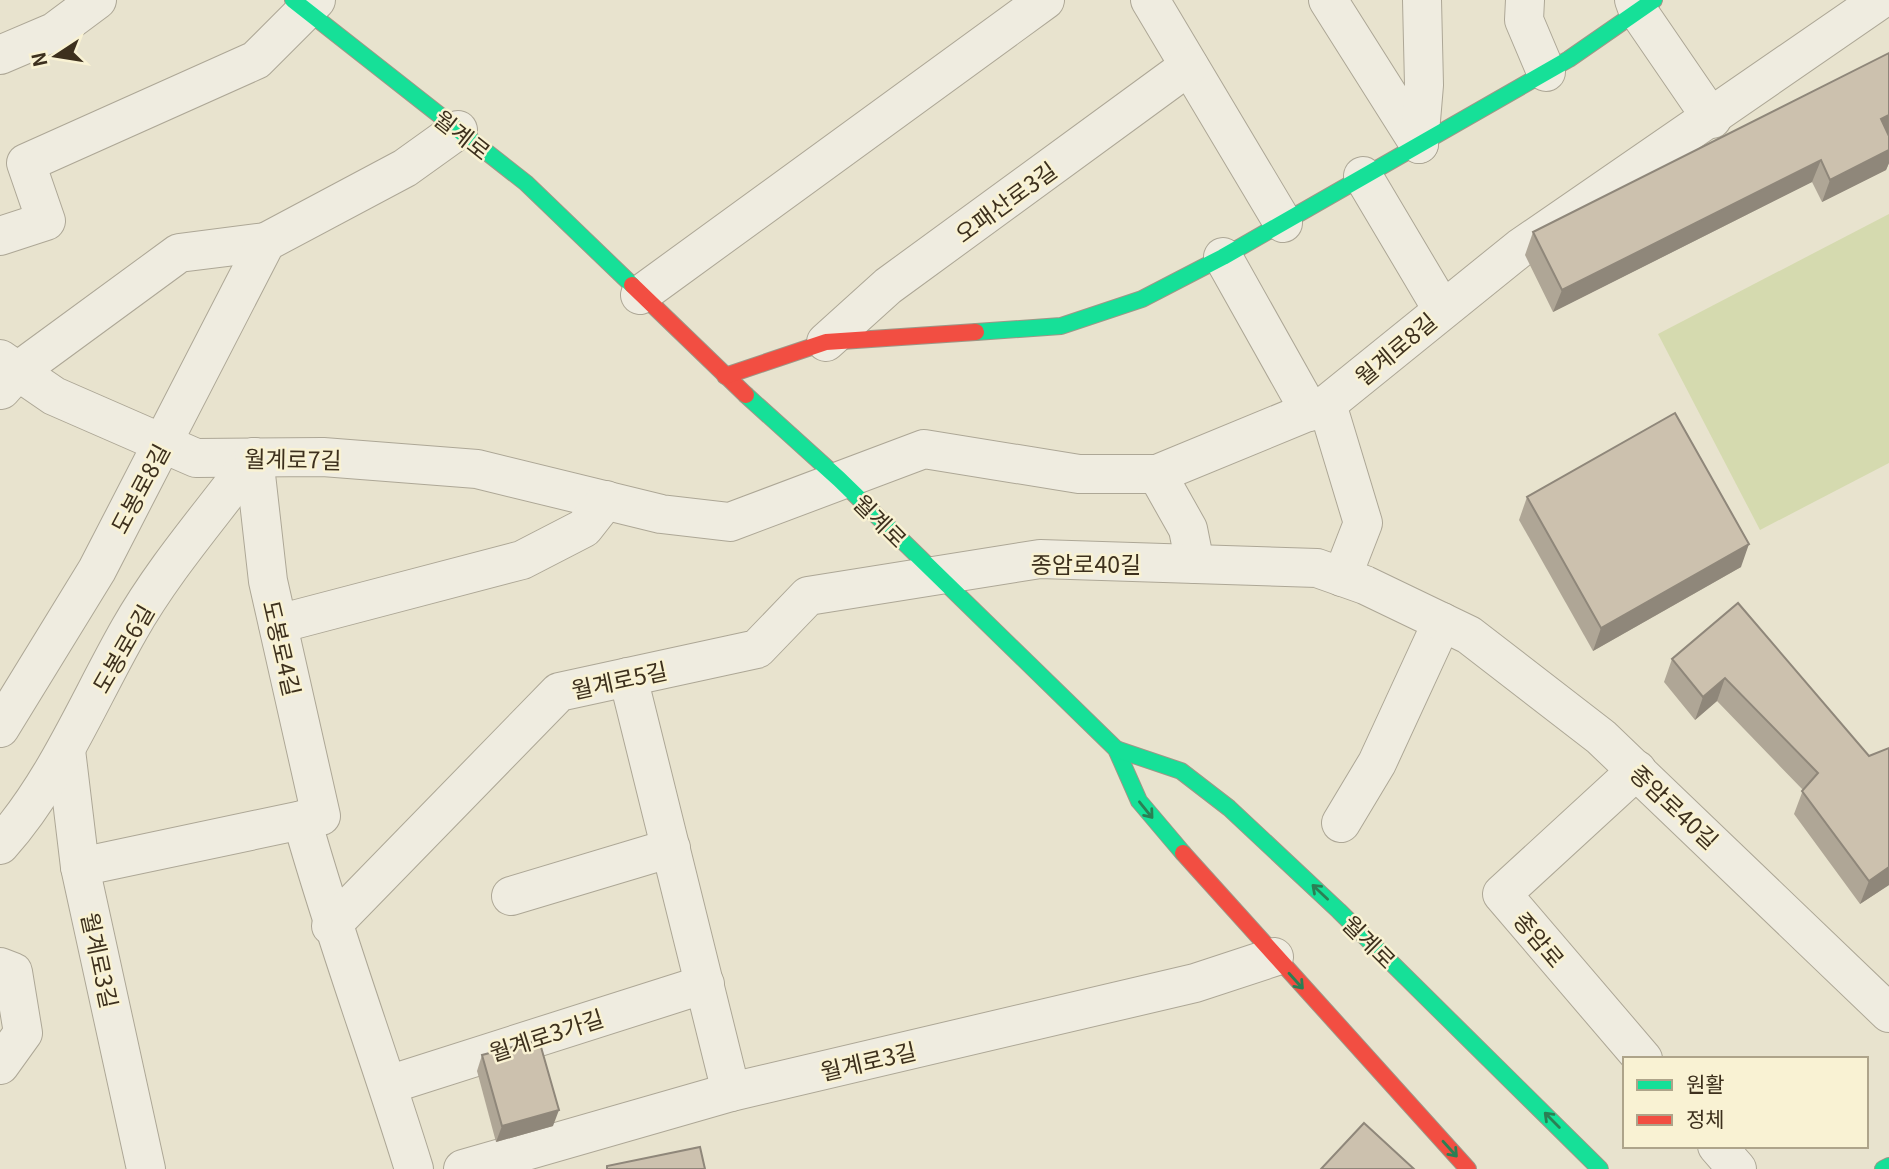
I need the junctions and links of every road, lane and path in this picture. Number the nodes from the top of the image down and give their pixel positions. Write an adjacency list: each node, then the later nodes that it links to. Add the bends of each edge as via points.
1 (97, 0): 10 (street, via 54,32)
2 (1045, 0): 21 (street)
3 (1150, 0): 11 (street)
4 (1328, 0): 15 (street)
5 (1422, 0): 15 (street, via 1424,85)
6 (1525, 0): 12 (street, via 1524,20)
7 (1880, 0): 13 (street, 월계로8길)
8 (305, 4): 14 (main road, 월계로); 18 (street, 월계로, via 257,60 26,163 46,221)
9 (1642, 4): 12 (main road, 오패산로3길); 13 (street, 오패산로3길)
10 (0, 55)
11 (1189, 66): 17 (street); 23 (street, 오패산로3길, via 888,286)
12 (1546, 72): 15 (main road, 오패산로3길)
13 (1712, 119): 22 (street, 월계로8길, via 1520,248)
14 (458, 130): 19 (street, via 405,167); 21 (main road, 월계로, via 526,183)
15 (1419, 144): 16 (main road, 오패산로3길)
16 (1363, 176): 17 (main road, 오패산로3길); 22 (street)
17 (1283, 223): 20 (main road, 오패산로3길)
18 (0, 236)
19 (267, 242): 24 (street, via 179,253); 27 (street, 도봉로8길)
20 (1223, 257): 23 (main road, 오패산로3길, via 1142,299 1061,326); 26 (street)
21 (640, 295): 25 (main road, 월계로)
22 (1441, 309): 26 (street, 월계로8길)
23 (826, 342): 25 (main road, 오패산로3길)
24 (6, 374): 27 (street, 월계로7길)
25 (725, 376): 30 (main road, 월계로)
26 (1319, 408): 29 (street, 월계로8길); 33 (street, via 1363,523)
27 (162, 445): 28 (street, 월계로7길, via 196,458); 38 (street, 도봉로8길, via 97,570)
28 (254, 457): 31 (street, 월계로7길, via 323,457 477,470); 36 (street, 도봉로4길, via 268,581); 40 (street, 도봉로6길, via 173,562 130,629)
29 (1157, 474): 30 (street, 월계로8길, via 1079,474 924,449); 32 (street, via 1188,529)
30 (839, 479): 31 (street, 월계로7길, via 730,522 661,514); 34 (main road, 월계로)
31 (606, 500): 36 (street, via 584,528 522,560)
32 (1195, 564): 33 (street, 종암로40길, via 1317,568); 34 (street, 종암로40길, via 1040,559)
33 (1342, 577): 35 (street, 종암로40길)
34 (937, 578): 37 (street, 월계로5길, via 808,596 757,649); 39 (main road, 월계로)
35 (1442, 622): 41 (street, 종암로40길, via 1469,635); 43 (street, via 1377,764)
36 (278, 624): 42 (street, 도봉로4길, via 321,816)
37 (628, 677): 45 (street); 48 (street, 월계로5길, via 559,692)
38 (0, 728)
39 (1116, 749): 49 (main road, 월계로, one-way to 49, via 1139,801); 63 (main road, 월계로, one-way to 39, via 1229,808 1181,771)
40 (66, 750): 44 (street, 도봉로6길); 46 (street, 월계로3길)
41 (1637, 770): 52 (street, 종암로40길); 53 (street, 종암로, via 1502,894)
42 (302, 820): 46 (street); 48 (street)
43 (1341, 823)
44 (0, 845)
45 (671, 848): 47 (street); 51 (street)
46 (80, 866): 59 (street, 월계로3길)
47 (511, 896)
48 (331, 926): 55 (street)
49 (1274, 957): 56 (street, 월계로3길, via 1195,983); 62 (main road, 월계로, one-way to 62)
50 (0, 967): 54 (street, via 13,972 23,1033)
51 (705, 984): 55 (street, 월계로3가길); 56 (street)
52 (1889, 1013)
53 (1641, 1057)
54 (0, 1065)
55 (388, 1085): 60 (street)
56 (731, 1092): 61 (street, 월계로3길)
57 (1719, 1148): 64 (street)
58 (1889, 1166): 65 (main road)
59 (146, 1169)
60 (415, 1169)
61 (463, 1169)
62 (1468, 1169)
63 (1600, 1169)
64 (1737, 1169)
65 (1883, 1169)

